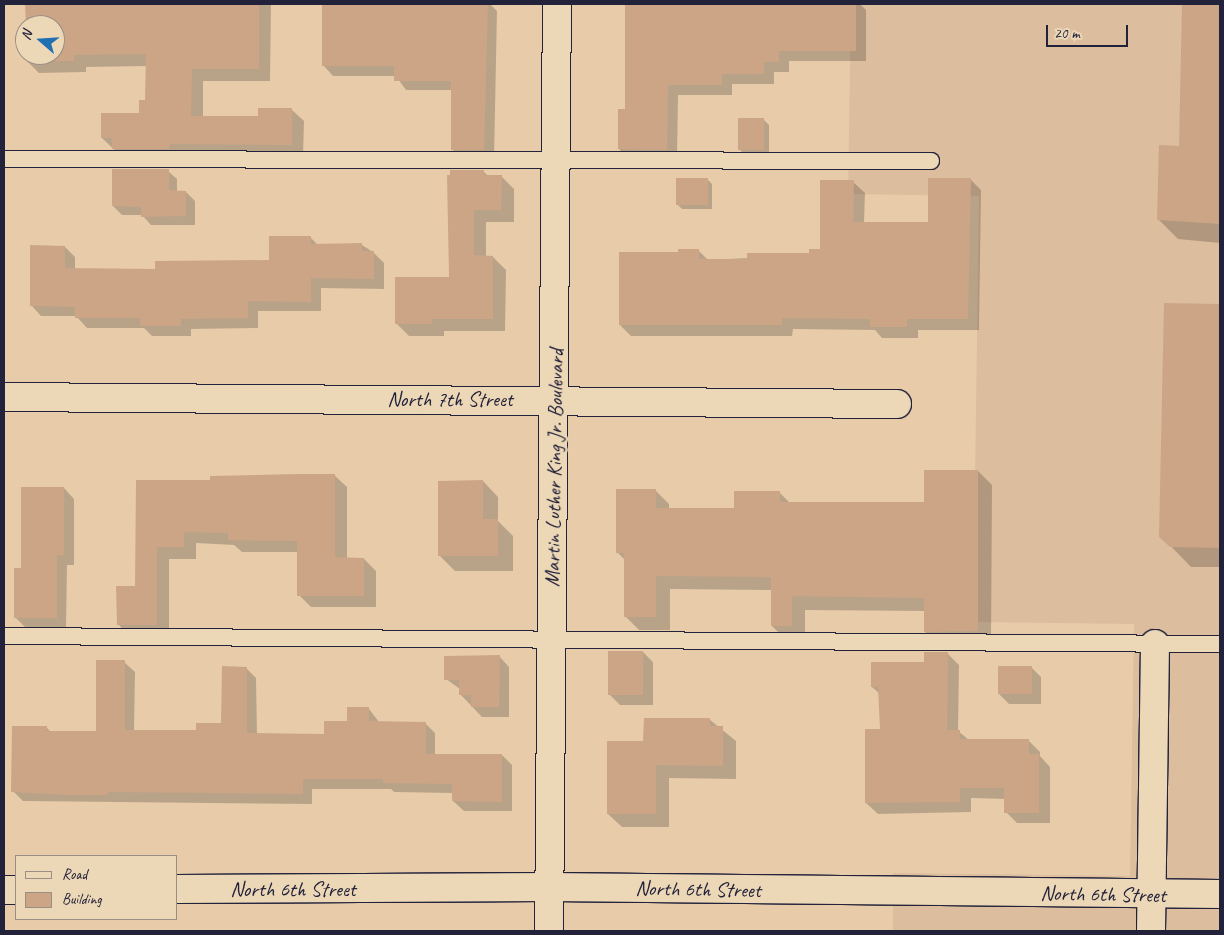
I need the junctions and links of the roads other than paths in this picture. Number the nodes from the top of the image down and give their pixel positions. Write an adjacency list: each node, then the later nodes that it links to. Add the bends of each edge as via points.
1 (557, 4): 4 (street, Martin Luther King Jr. Boulevard)
2 (4, 158): 4 (lane)
3 (931, 161): 4 (lane)
4 (558, 162): 6 (street, Martin Luther King Jr. Boulevard)
5 (4, 397): 6 (street, North 7th Street)
6 (556, 399): 7 (street, North 7th Street); 9 (street, Martin Luther King Jr. Boulevard)
7 (897, 404)
8 (4, 636): 9 (lane)
9 (552, 638): 10 (lane); 12 (street, Martin Luther King Jr. Boulevard)
10 (1155, 644): 11 (lane); 14 (street)
11 (1220, 644)
12 (550, 887): 13 (street, North 6th Street); 14 (street, North 6th Street); 16 (street, Martin Luther King Jr. Boulevard)
13 (178, 889)
14 (1151, 894): 15 (street, North 6th Street); 17 (street)
15 (1220, 894)
16 (549, 931)
17 (1151, 931)

